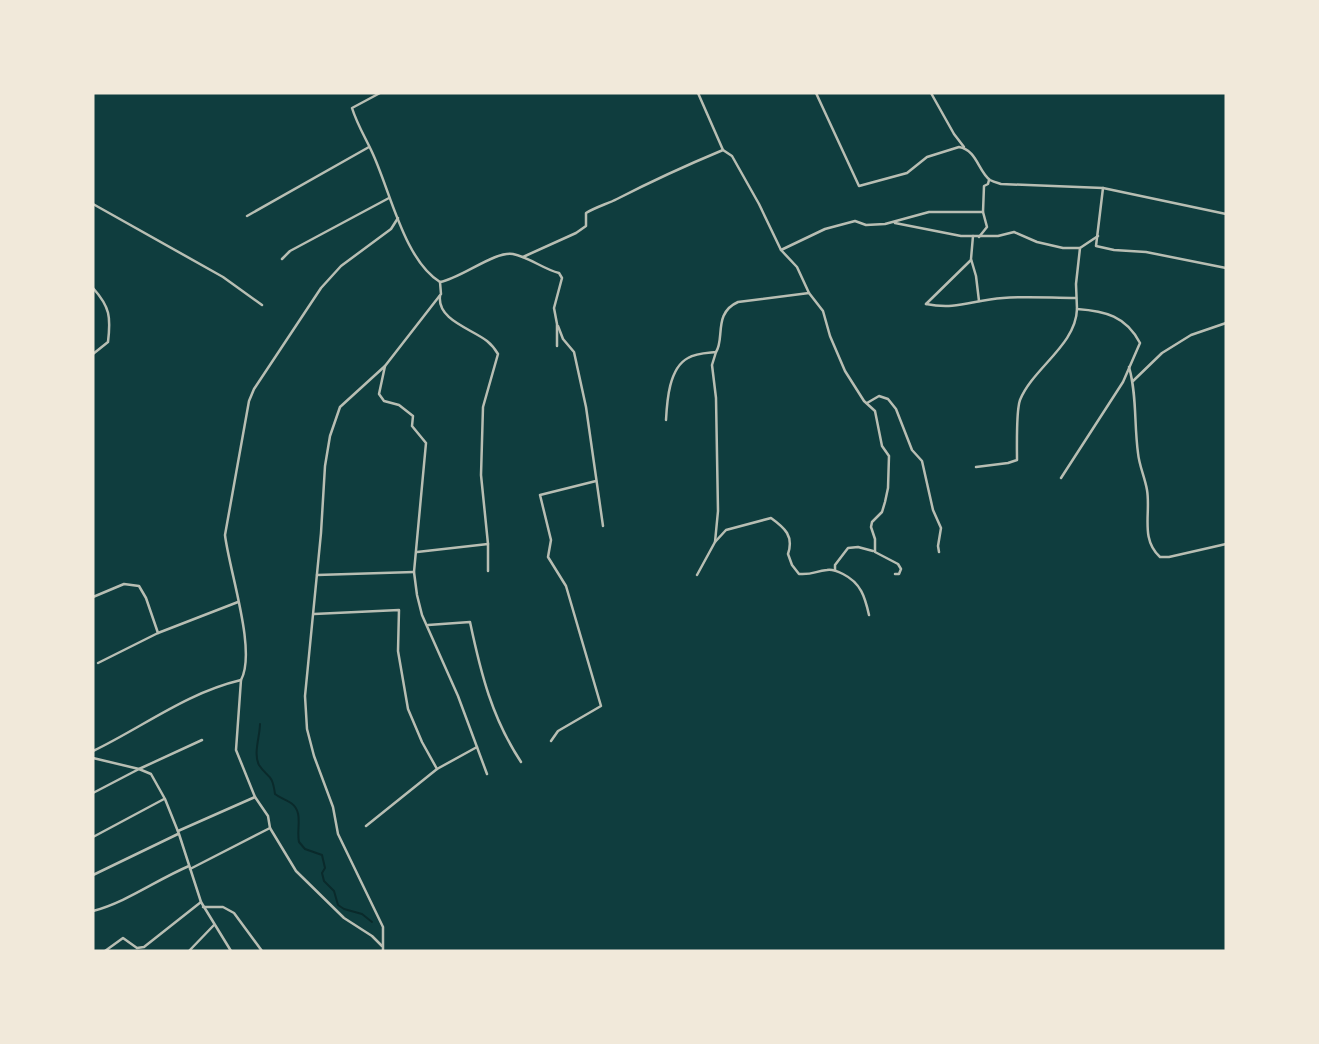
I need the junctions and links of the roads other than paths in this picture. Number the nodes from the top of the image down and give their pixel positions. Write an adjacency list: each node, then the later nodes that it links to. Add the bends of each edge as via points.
1 (380, 93): 5 (street, via 352,108)
2 (698, 93): 7 (street)
3 (816, 93): 6 (street, via 859,186 907,173 927,157)
4 (931, 93): 6 (street)
5 (369, 147): 10 (street); 14 (street)
6 (964, 148): 8 (street)
7 (723, 150): 21 (street, via 732,156 760,204); 22 (street, via 593,209 586,213 586,226 576,233)
8 (989, 180): 9 (street); 12 (street, via 984,186)
9 (1103, 188): 13 (street); 18 (street)
10 (389, 198): 15 (street); 23 (street)
11 (93, 204): 32 (street, via 212,271)
12 (983, 212): 16 (street, via 929,212); 19 (street, via 987,227)
13 (1226, 214)
14 (247, 216)
15 (398, 218): 26 (street, via 422,265); 61 (street, via 321,288 249,401 225,535)
16 (892, 222): 17 (street); 21 (street, via 841,224)
17 (974, 236): 19 (street); 24 (street)
18 (1098, 236): 20 (street); 25 (street, via 1096,246 1100,248)
19 (979, 237): 20 (street, via 1014,232 1063,248)
20 (1080, 248): 30 (street)
21 (781, 250): 28 (street, via 797,267)
22 (523, 257): 26 (street, via 500,255); 35 (street, via 562,278 554,308)
23 (282, 259)
24 (971, 259): 31 (street); 31 (street, via 926,303 965,306)
25 (1226, 268)
26 (440, 282): 29 (street)
27 (93, 288): 38 (street, via 106,302 110,322 108,342)
28 (809, 293): 37 (street, via 732,304 719,327); 42 (street, via 823,311 845,371)
29 (441, 294): 39 (street); 49 (street, via 439,303 447,316 490,343 498,354 483,407 481,475)
30 (1076, 298): 31 (street); 33 (street)
31 (979, 301)
32 (262, 306)
33 (1077, 309): 40 (street, via 1097,310 1125,321 1140,343); 44 (street, via 1064,341 1020,401 1017,460)
34 (1226, 323): 41 (street, via 1191,335 1162,353)
35 (557, 324): 36 (street); 46 (street, via 574,352)
36 (557, 346)
37 (716, 352): 43 (street, via 685,359 674,374); 48 (street, via 712,365 719,488)
38 (93, 354)
39 (385, 366): 51 (street, via 379,394 413,416 412,426 426,443); 58 (street, via 340,407 333,424 325,466)
40 (1129, 366): 41 (street); 45 (street)
41 (1133, 381): 50 (street, via 1138,456 1148,499 1148,541 1154,552 1169,557)
42 (867, 403): 52 (street, via 875,411 882,446 889,456 885,502 872,522); 53 (street, via 879,396 888,399 922,461 941,528)
43 (666, 420)
44 (976, 467)
45 (1061, 478)
46 (596, 481): 47 (street); 69 (street, via 540,495 551,540 548,557 566,586 601,706 558,731)
47 (603, 526)
48 (715, 542): 54 (street, via 726,530 771,518 790,535 788,554 799,573); 59 (street)
49 (488, 544): 51 (street); 55 (street)
50 (1226, 544)
51 (417, 552): 56 (street)
52 (875, 552): 54 (street, via 848,548); 57 (street, via 898,564 901,569)
53 (939, 552)
54 (835, 570): 63 (street, via 860,587)
55 (488, 571)
56 (414, 572): 58 (street); 64 (street)
57 (895, 574)
58 (317, 575): 62 (street)
59 (697, 575)
60 (93, 597): 65 (street, via 124,584 139,586)
61 (238, 602): 65 (street); 67 (street, via 244,634)
62 (314, 614): 75 (street, via 399,610 398,651 408,709); 90 (street, via 305,696 307,729 338,834 383,927)
63 (869, 615)
64 (428, 625): 70 (street); 73 (street, via 470,622 495,716)
65 (158, 633): 66 (street)
66 (98, 663)
67 (242, 680): 71 (street, via 193,696); 78 (street, via 236,750)
68 (202, 740): 74 (street)
69 (551, 741)
70 (477, 747): 75 (street); 76 (street)
71 (93, 751)
72 (93, 758): 74 (street)
73 (521, 762)
74 (139, 769): 77 (street); 79 (street, via 152,774)
75 (437, 769): 80 (street)
76 (487, 775)
77 (93, 793)
78 (255, 797): 81 (street); 82 (street)
79 (165, 799): 82 (street); 83 (street)
80 (366, 826)
81 (270, 828): 84 (street); 90 (street, via 296,871 344,918)
82 (178, 832): 84 (street); 85 (street)
83 (93, 838)
84 (189, 868): 86 (street); 88 (street)
85 (93, 874)
86 (201, 902): 87 (street); 91 (street)
87 (203, 907): 89 (street); 95 (street, via 223,907 234,913)
88 (93, 911)
89 (214, 925): 93 (street); 94 (street)
90 (382, 946): 96 (street); 97 (street)
91 (140, 950): 92 (street, via 124,938)
92 (105, 951)
93 (189, 951)
94 (231, 951)
95 (262, 951)
96 (377, 951)
97 (383, 951)

